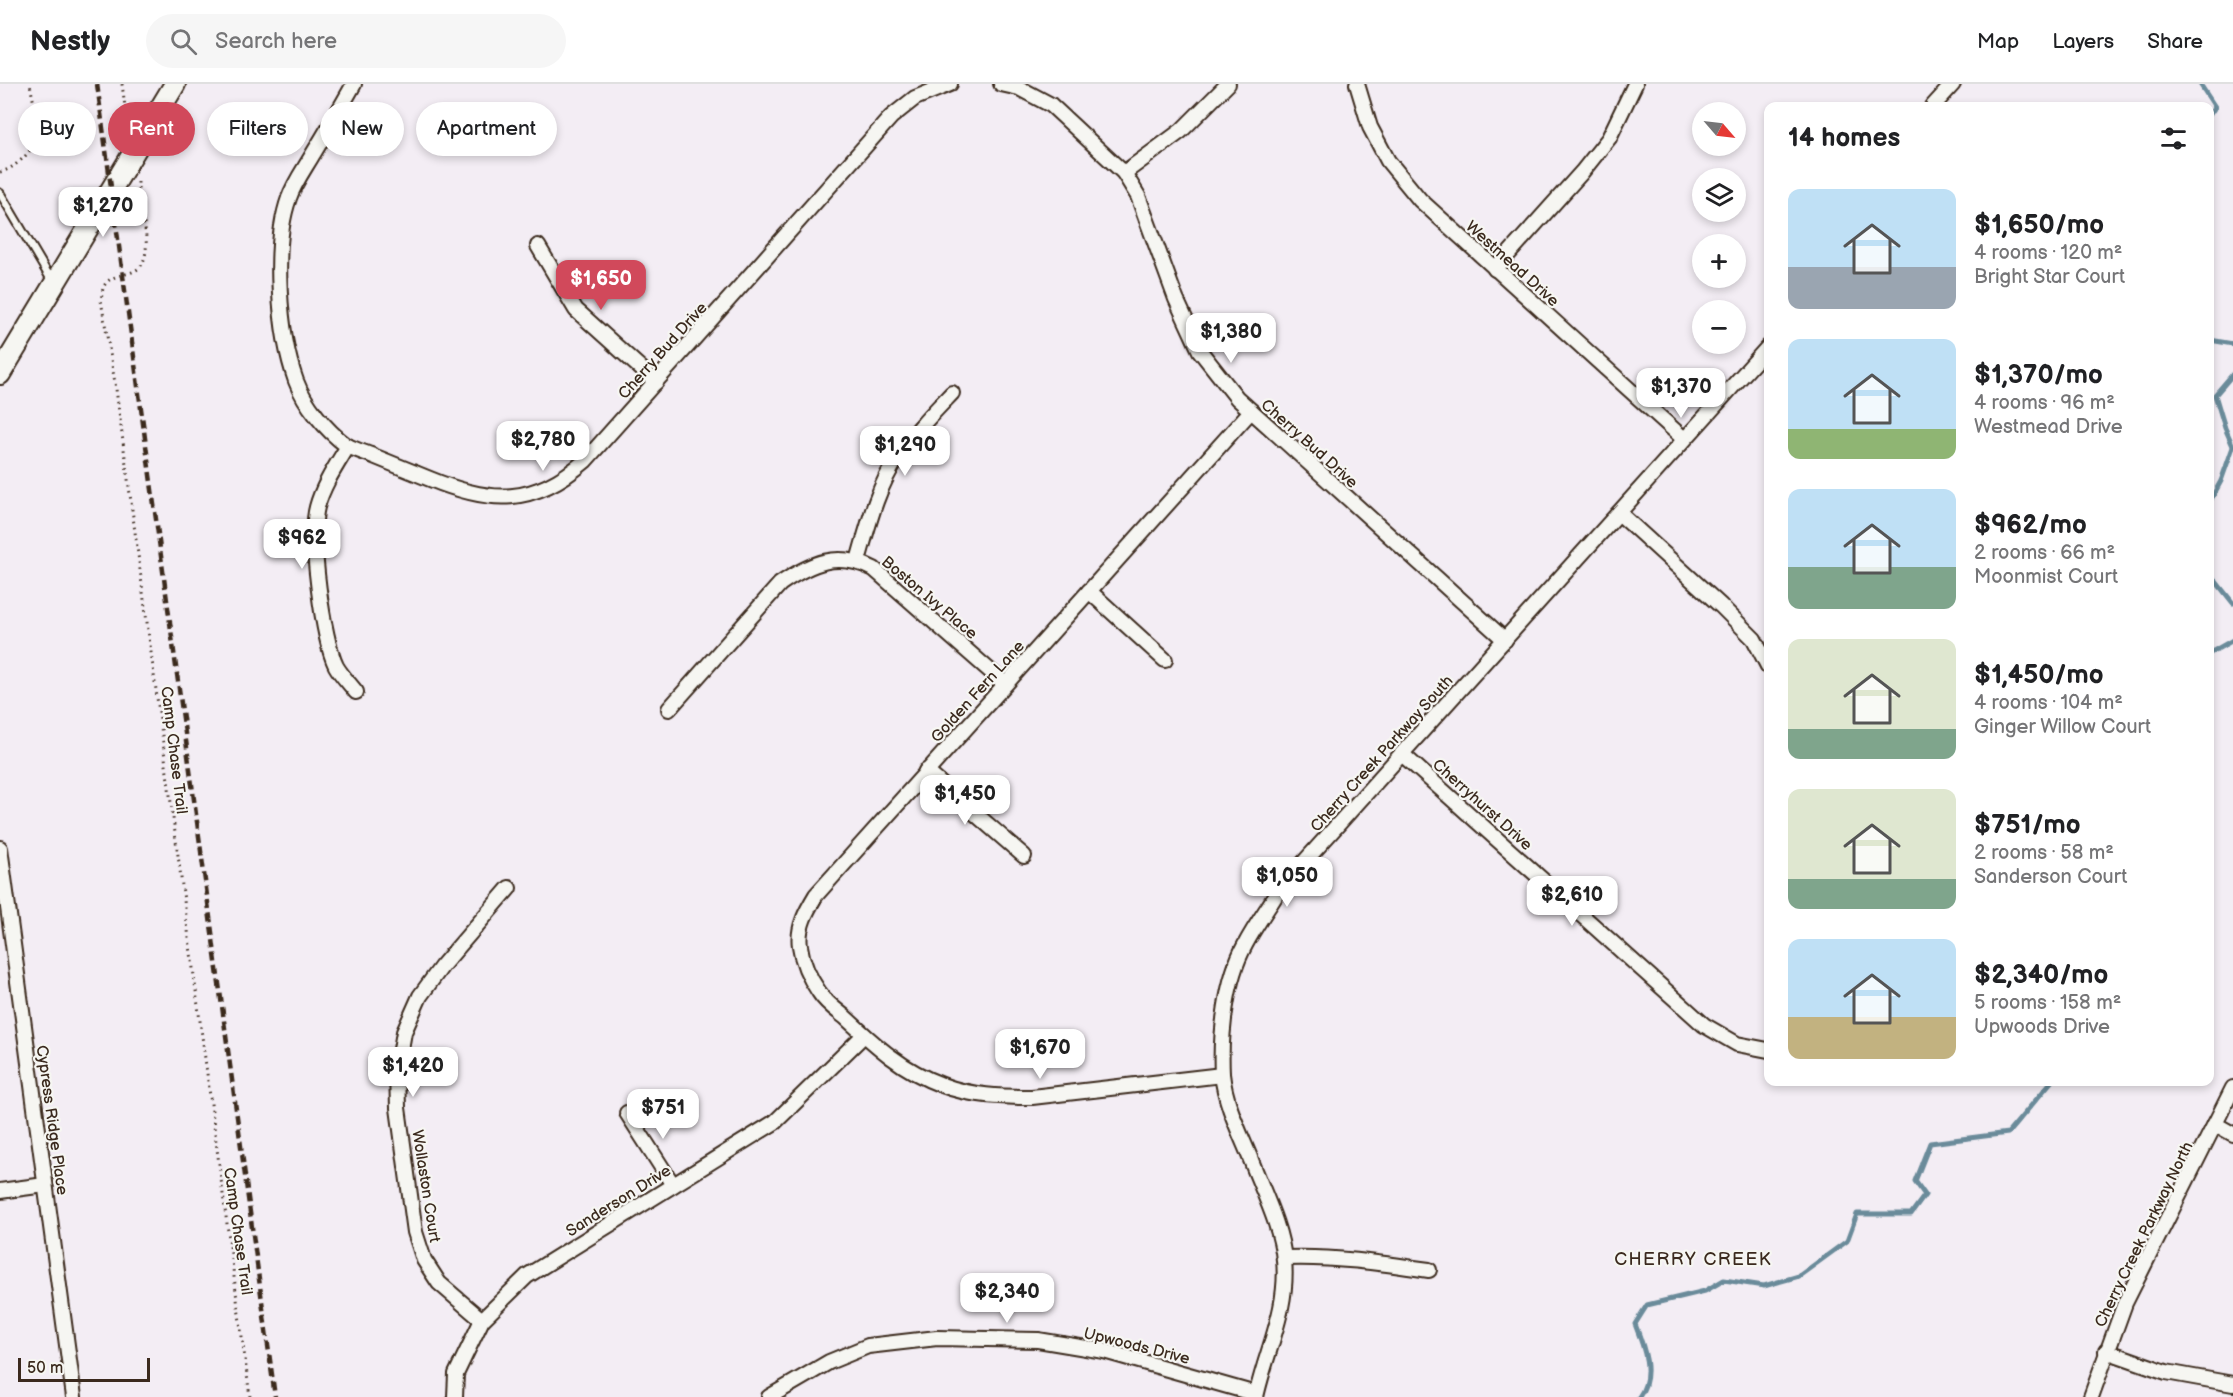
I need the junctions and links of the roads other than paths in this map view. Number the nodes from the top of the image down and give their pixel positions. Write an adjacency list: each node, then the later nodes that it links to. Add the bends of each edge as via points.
1 (175, 84): 14 (main road)
2 (354, 84): 21 (street, Cherry Bud Drive, via 289,197 281,227 279,288 297,383 327,428)
3 (951, 84): 17 (street, Cherry Bud Drive, via 915,98 891,117)
4 (1001, 84): 10 (street, Cherry Bud Drive, via 1019,88 1051,105)
5 (1228, 84): 10 (street, via 1181,131)
6 (1357, 84): 13 (street, Westmead Drive, via 1370,127 1388,161 1420,200)
7 (1635, 84): 13 (street, via 1609,138)
8 (1953, 84): 9 (street)
9 (1937, 102)
10 (1124, 173): 19 (street, Cherry Bud Drive, via 1138,196 1200,351)
11 (0, 193): 14 (lane)
12 (538, 246): 17 (street, via 576,310)
13 (1495, 269): 20 (street, Westmead Drive)
14 (54, 284): 16 (main road)
15 (1764, 351): 20 (street, Cherry Creek Parkway South)
16 (0, 374)
17 (656, 382): 21 (street, Cherry Bud Drive, via 578,467 552,485 527,494 484,496 460,491)
18 (952, 393): 23 (street, via 896,458)
19 (1251, 411): 24 (street, Golden Fern Lane); 25 (street, Cherry Bud Drive)
20 (1684, 439): 22 (street, Cherry Creek Parkway South)
21 (348, 446): 29 (street, via 319,501 314,544 327,638 337,667)
22 (1618, 513): 25 (street, Cherry Creek Parkway South); 26 (street, via 1721,606 1754,639)
23 (858, 561): 28 (street, Boston Ivy Place, via 894,585); 30 (street, Boston Ivy Place, via 844,558 823,562 800,570 780,584)
24 (1089, 591): 27 (street); 28 (street, Golden Fern Lane)
25 (1505, 640): 31 (street, Cherry Creek Parkway South)
26 (1764, 658)
27 (1165, 660)
28 (1005, 684): 32 (street, Golden Fern Lane)
29 (356, 692)
30 (669, 709)
31 (1402, 754): 37 (street, Cherryhurst Drive, via 1704,1025 1737,1044); 38 (street, Cherry Creek Parkway South, via 1279,890 1244,946 1230,986)
32 (926, 771): 34 (street); 36 (street, Golden Fern Lane, via 816,895 803,918 799,944 805,967 820,994)
33 (0, 848): 43 (street, Cypress Ridge Place)
34 (1024, 856)
35 (508, 888): 48 (street, Wollaston Court, via 420,996 404,1032 397,1072 414,1232 424,1260 439,1283)
36 (864, 1035): 38 (street, Golden Fern Lane, via 913,1073 971,1094 1032,1097); 44 (street, Sanderson Drive, via 774,1122)
37 (1764, 1049)
38 (1222, 1075): 46 (street, Cherry Creek Parkway South)
39 (2233, 1088): 41 (street, Cherry Creek Parkway North)
40 (627, 1113): 44 (street)
41 (2215, 1124): 42 (street); 49 (street, Cherry Creek Parkway North, via 2125,1303)
42 (2233, 1134)
43 (45, 1185): 45 (street); 52 (street, Cypress Ridge Place)
44 (673, 1185): 48 (street, Sanderson Drive, via 527,1276)
45 (0, 1191)
46 (1284, 1258): 47 (street); 51 (street, Cherry Creek Parkway South, via 1285,1289)
47 (1429, 1270)
48 (482, 1320): 53 (street, Sanderson Drive, via 456,1374)
49 (2106, 1351): 50 (street, via 2166,1372); 55 (street, Cherry Creek Parkway North)
50 (2233, 1384)
51 (1256, 1395): 54 (street, Upwoods Drive, via 1104,1350 1038,1340 937,1338 868,1346 829,1362)
52 (74, 1397)
53 (455, 1397)
54 (769, 1397)
55 (2091, 1397)

